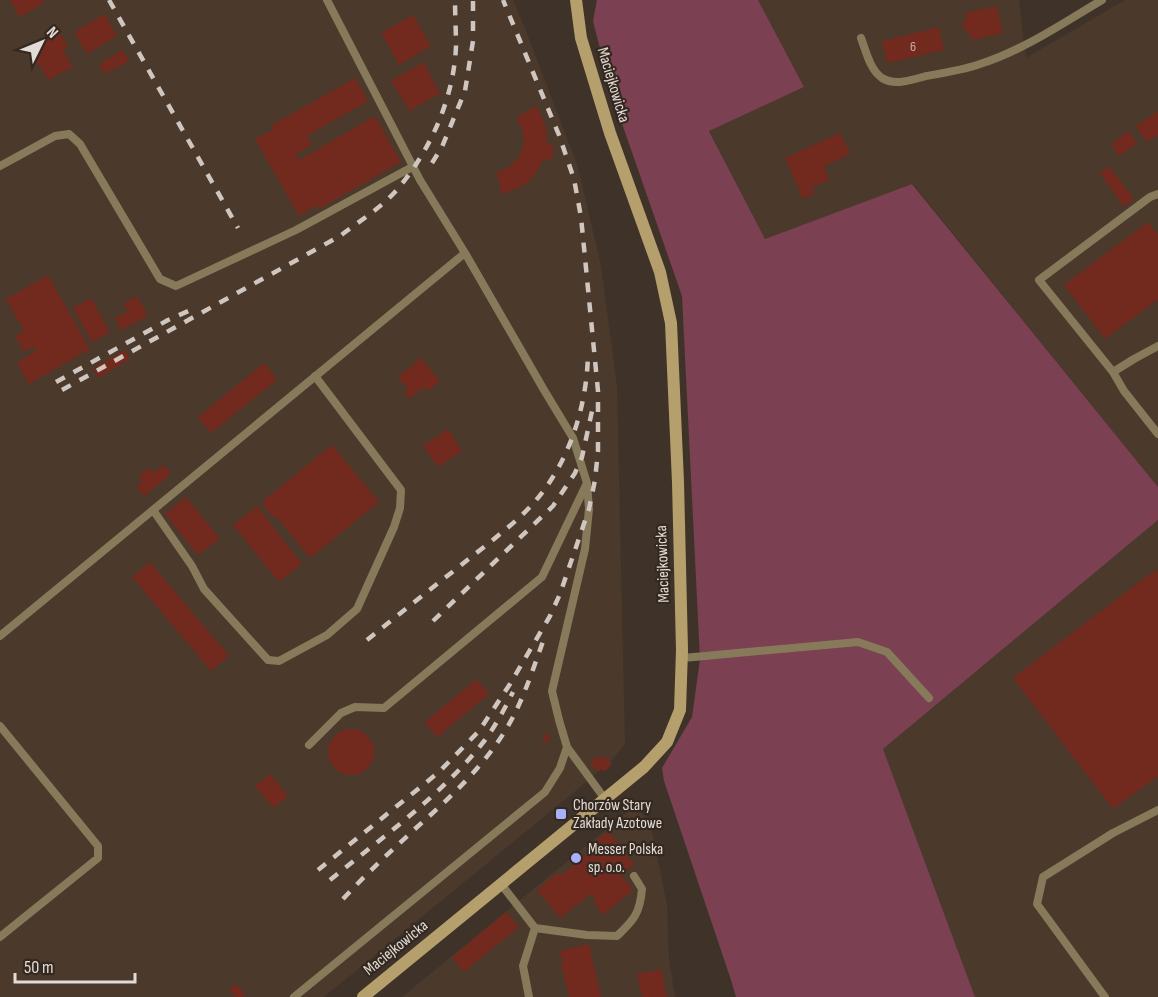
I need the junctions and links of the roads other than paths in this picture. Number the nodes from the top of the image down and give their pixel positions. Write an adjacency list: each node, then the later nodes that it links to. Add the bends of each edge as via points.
1 (327, 0): 6 (lane)
2 (576, 0): 16 (street, Maciejkowicka, via 581,38 660,272 671,323)
3 (1102, 0): 4 (lane, via 997,58 894,83 875,72)
4 (861, 38)
5 (0, 166): 6 (lane, via 55,136 69,134 80,144 160,279 176,286 296,230)
6 (414, 166): 8 (lane)
7 (1158, 195): 10 (lane, via 1149,197 1039,280)
8 (465, 253): 11 (lane); 13 (lane, via 573,438)
9 (1158, 346): 10 (lane)
10 (1113, 372): 12 (lane)
11 (315, 376): 14 (lane); 14 (lane, via 401,490 394,527 357,609 327,635 279,661 268,660 204,589)
12 (1158, 434)
13 (587, 483): 19 (lane, via 542,577 384,708 355,707 341,713); 20 (lane, via 590,509 585,549 552,691)
14 (153, 510): 15 (lane)
15 (0, 636)
16 (682, 658): 17 (lane, via 858,642 887,651); 21 (street, Maciejkowicka, via 680,710 667,742)
17 (929, 698)
18 (0, 726): 26 (lane, via 98,846 98,858)
19 (309, 744)
20 (567, 747): 21 (lane); 27 (lane, via 545,792)
21 (605, 799): 24 (street, Maciejkowicka)
22 (1158, 810): 30 (lane, via 1043,877 1037,903)
23 (634, 876): 25 (lane, via 642,889 640,905 631,923 616,936)
24 (501, 884): 25 (lane); 28 (street, Maciejkowicka)
25 (535, 928): 29 (lane, via 523,966)
26 (0, 937)
27 (294, 997)
28 (363, 997)
29 (529, 997)
30 (1105, 997)

